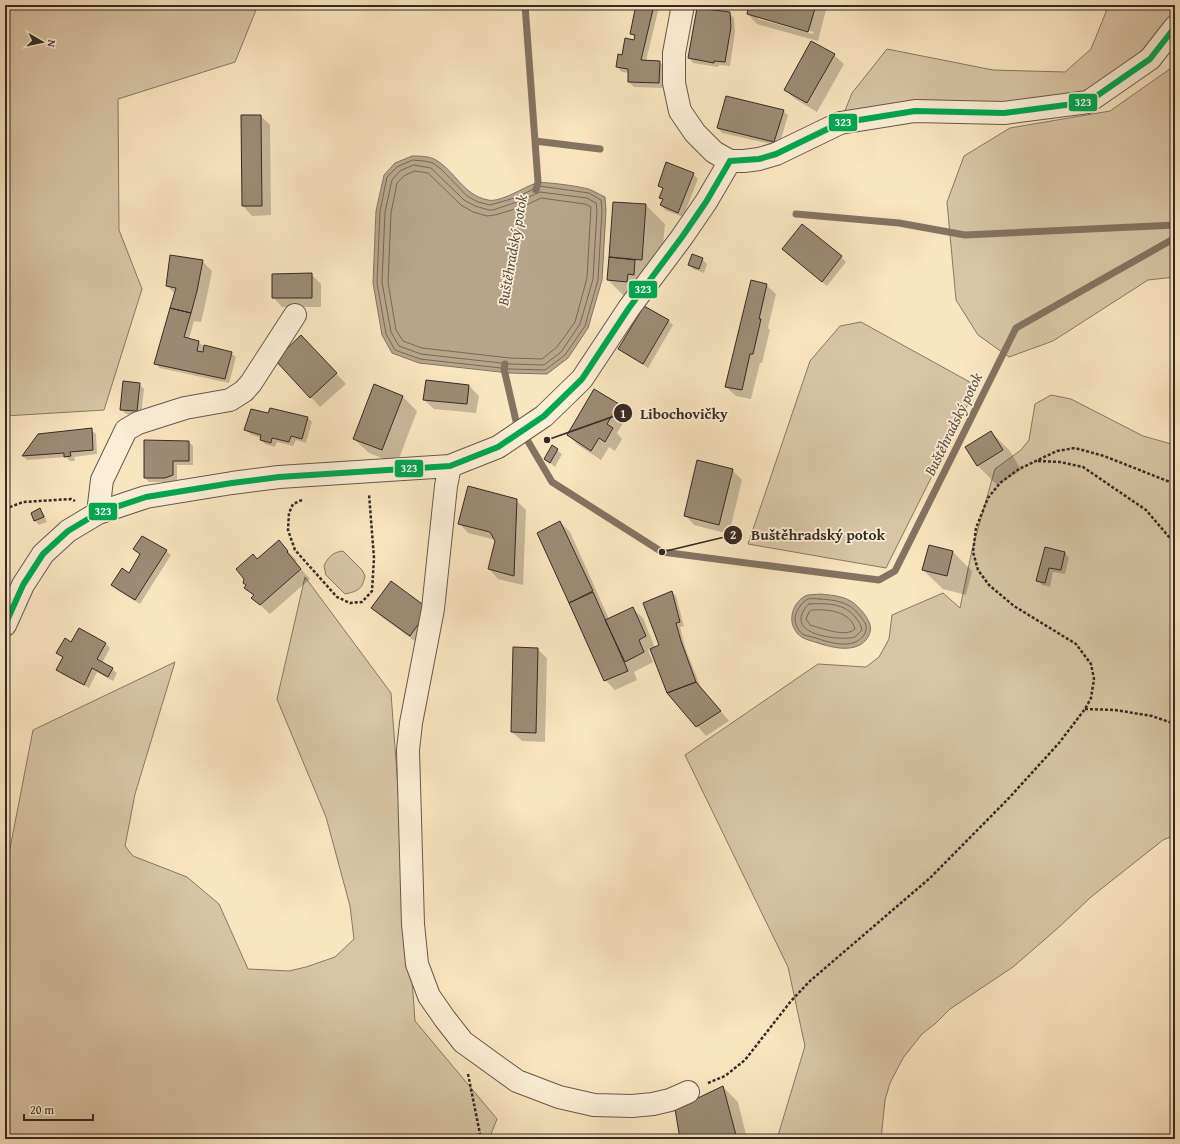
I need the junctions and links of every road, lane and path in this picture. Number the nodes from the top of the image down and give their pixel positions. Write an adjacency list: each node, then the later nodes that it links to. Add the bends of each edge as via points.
1 (683, 5): 3 (street, via 674,53 674,83 680,110 695,133 714,152)
2 (1175, 27): 3 (street, via 1150,59 1088,102 1004,113 915,111 840,123 776,154 759,159)
3 (730, 161): 6 (street, via 706,202 629,308 582,379 544,416 498,447)
4 (295, 314): 11 (street, via 252,383 244,391 230,400 185,408 138,423 126,430 102,480)
5 (1037, 461): 7 (path, via 1057,450 1075,448 1104,456); 12 (path, via 1060,462 1082,467 1146,510); 14 (path, via 1000,484 988,498 976,528 973,552 978,570 989,585 1014,606 1076,644 1091,664 1094,679 1091,698)
6 (450, 466): 11 (street, via 279,477 232,483 146,497); 16 (street, via 433,609 408,750 413,924 417,964 429,996)
7 (1175, 484)
8 (362, 495): 9 (path, via 369,494 374,558 372,591 362,602 350,603 337,597 295,550 288,530 289,513 293,504 300,500)
9 (308, 500)
10 (5, 509): 11 (path, via 24,502 71,499)
11 (98, 513): 13 (street, via 68,531 43,554 23,585)
12 (1175, 544)
13 (5, 625)
14 (1085, 709): 15 (path, via 1115,710 1152,716); 17 (path, via 1059,743 1009,798 930,878 800,991 745,1060 725,1076)
15 (1175, 724)
16 (463, 1042): 17 (street, via 517,1081 559,1097 594,1104 632,1106 670,1100); 18 (path, via 468,1080)
17 (688, 1092)
18 (481, 1139)

